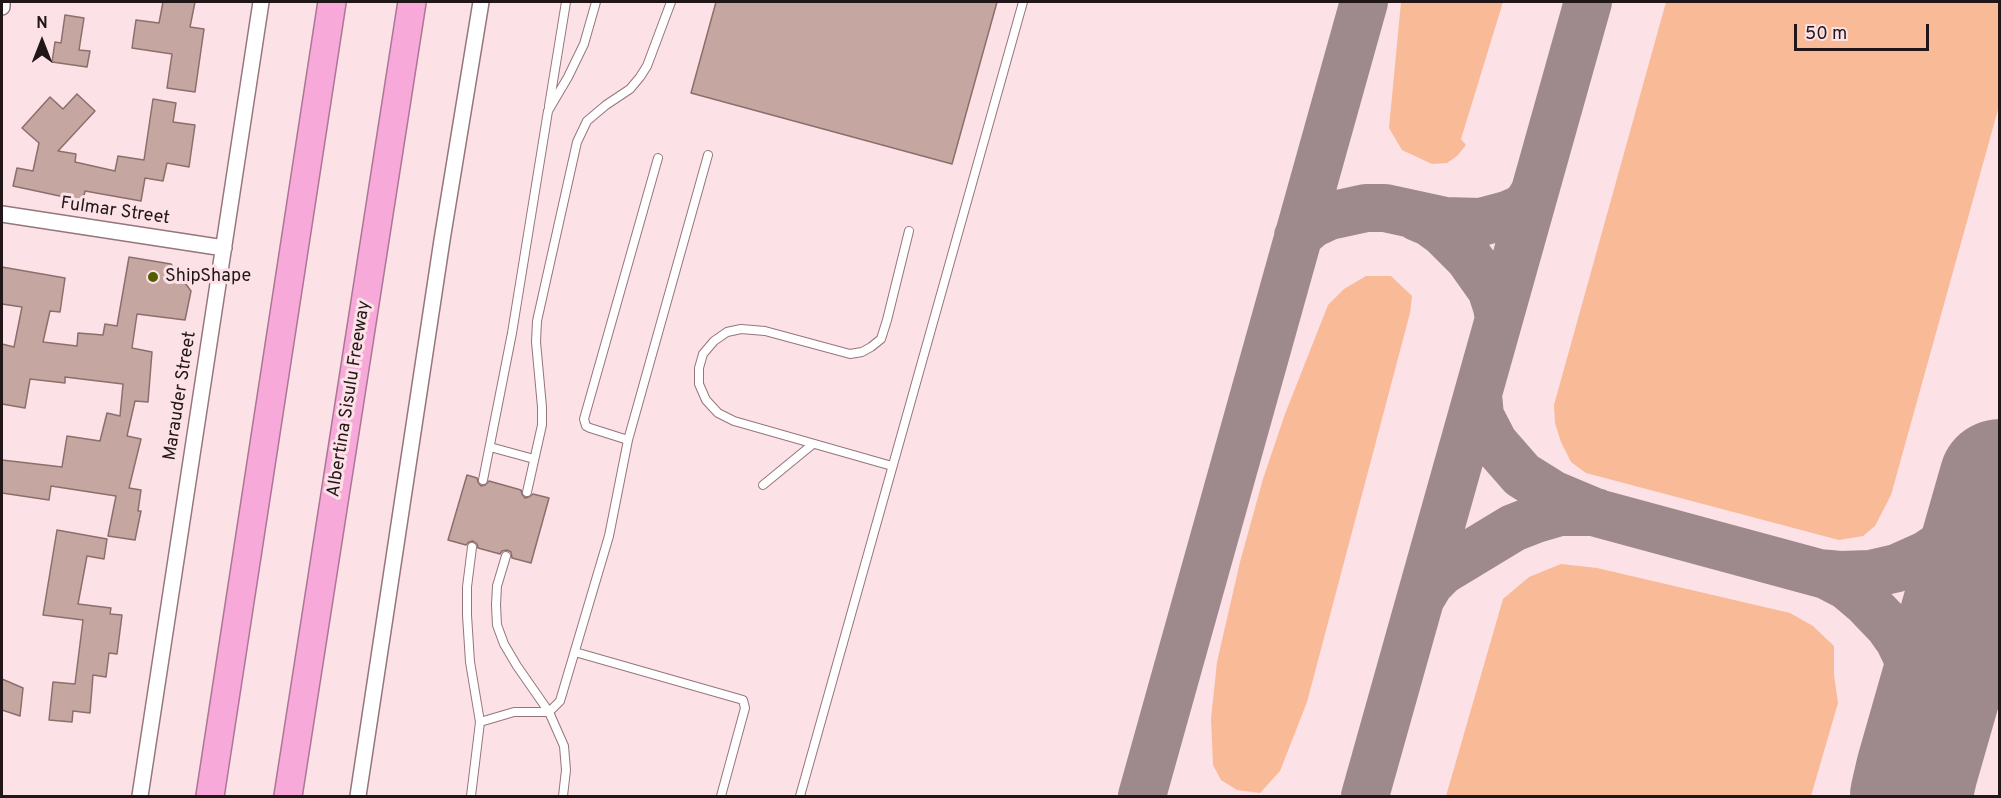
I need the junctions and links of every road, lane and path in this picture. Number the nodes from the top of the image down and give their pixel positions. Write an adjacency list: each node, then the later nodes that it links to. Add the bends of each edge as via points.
1 (2, 2): 10 (street)
2 (261, 2): 16 (street, Marauder Street)
3 (332, 2): 31 (highway)
4 (412, 2): 32 (highway, Albertina Sisulu Freeway)
5 (481, 2): 33 (street)
6 (566, 2): 11 (lane)
7 (596, 2): 11 (lane, via 584,44)
8 (670, 2): 20 (lane, via 640,77 587,121 577,142 537,321 542,425)
9 (1023, 2): 21 (lane)
10 (2, 7)
11 (548, 111): 19 (lane)
12 (708, 155): 17 (lane)
13 (658, 158): 17 (lane, via 584,418 586,426)
14 (2, 214): 16 (street, Fulmar Street)
15 (909, 231): 18 (lane, via 887,320 880,339 871,347 850,354 765,331 741,329 727,332 703,354 699,384 718,413)
16 (224, 248): 30 (street, Marauder Street)
17 (628, 440): 27 (lane, via 609,536)
18 (813, 444): 21 (lane); 23 (lane)
19 (489, 447): 20 (lane); 22 (lane)
20 (534, 459): 24 (lane)
21 (892, 466): 37 (lane)
22 (483, 480)
23 (763, 485)
24 (527, 492)
25 (472, 547): 29 (lane, via 467,627)
26 (506, 556): 28 (lane, via 497,586 497,626 517,666)
27 (575, 652): 28 (lane, via 560,701); 36 (lane, via 743,700 745,708)
28 (549, 712): 29 (lane, via 514,712); 35 (lane, via 564,746)
29 (480, 722): 34 (lane)
30 (140, 796)
31 (210, 796)
32 (288, 796)
33 (358, 796)
34 (471, 796)
35 (562, 796)
36 (721, 796)
37 (800, 796)

